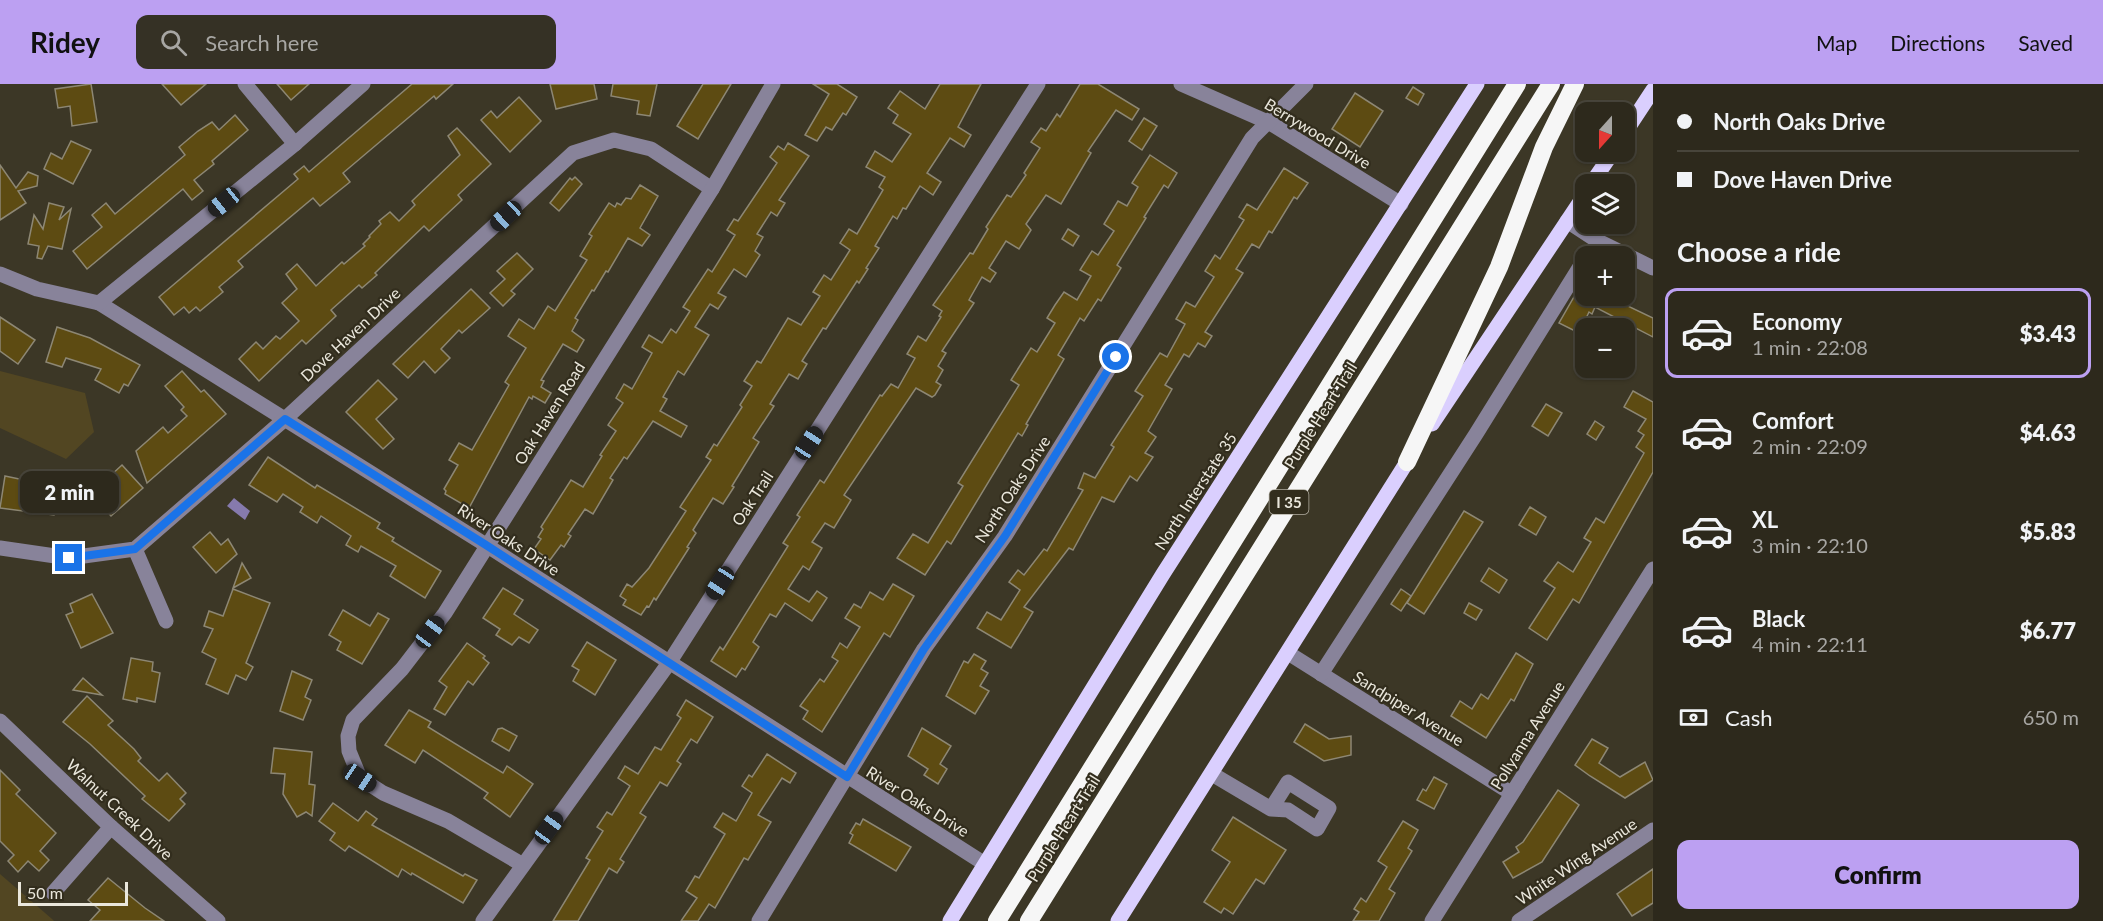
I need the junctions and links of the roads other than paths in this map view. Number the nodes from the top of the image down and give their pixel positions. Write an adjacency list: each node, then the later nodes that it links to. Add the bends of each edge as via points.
1 (245, 84): 14 (street)
2 (363, 84): 14 (street)
3 (773, 84): 15 (street, Oak Haven Road)
4 (1038, 84): 33 (street, Oak Trail)
5 (1181, 84): 13 (street, Berrywood Drive)
6 (1306, 84): 13 (street, North Oaks Drive)
7 (1477, 84): 16 (main road, North Interstate 35)
8 (1517, 84): 49 (highway, Purple Heart Trail / I 35)
9 (1551, 84): 50 (highway, Purple Heart Trail / I 35)
10 (1575, 84): 26 (highway, via 1544,147 1498,267)
11 (1653, 90): 12 (main road)
12 (1635, 117)
13 (1270, 123): 16 (street, Berrywood Drive); 37 (street, North Oaks Drive, via 1252,138 1005,536 924,649)
14 (295, 144): 24 (street)
15 (712, 189): 25 (street, Dove Haven Drive, via 651,149 614,140 573,153); 27 (street, Oak Haven Road)
16 (1401, 204): 42 (main road, North Interstate 35, via 1163,574)
17 (1575, 209): 18 (main road)
18 (1567, 221): 19 (street); 26 (main road)
19 (1596, 240): 20 (street); 21 (street)
20 (1592, 246)
21 (1653, 268)
22 (0, 274): 24 (street, River Oaks Drive, via 37,289)
23 (1575, 275): 34 (street)
24 (99, 303): 25 (street, River Oaks Drive)
25 (285, 419): 27 (street, River Oaks Drive); 29 (street, Dove Haven Drive)
26 (1407, 462): 32 (main road)
27 (486, 545): 33 (street, River Oaks Drive); 43 (street, Oak Haven Road, via 444,613 402,669 353,720 349,751 360,778 383,794 448,821)
28 (0, 548): 29 (street, via 69,558)
29 (135, 549): 31 (street)
30 (1653, 568): 38 (street, Pollyanna Avenue)
31 (166, 621)
32 (1288, 653): 34 (street, Sandpiper Avenue); 36 (main road)
33 (669, 663): 37 (street, River Oaks Drive); 43 (street, Oak Trail)
34 (1321, 674): 38 (street, Sandpiper Avenue)
35 (0, 721): 40 (street, Walnut Creek Drive)
36 (1212, 774): 39 (street); 51 (main road)
37 (847, 777): 42 (street, River Oaks Drive); 47 (street, North Oaks Drive)
38 (1511, 793): 52 (street, Pollyanna Avenue)
39 (1270, 809)
40 (111, 827): 44 (street); 45 (street, Walnut Creek Drive)
41 (1653, 830): 53 (street, White Wing Avenue)
42 (985, 864): 48 (main road, North Interstate 35)
43 (522, 865): 46 (street, Oak Trail)
44 (53, 893)
45 (218, 921)
46 (483, 921)
47 (759, 921)
48 (950, 921)
49 (997, 921)
50 (1029, 921)
51 (1118, 921)
52 (1432, 921)
53 (1519, 921)

